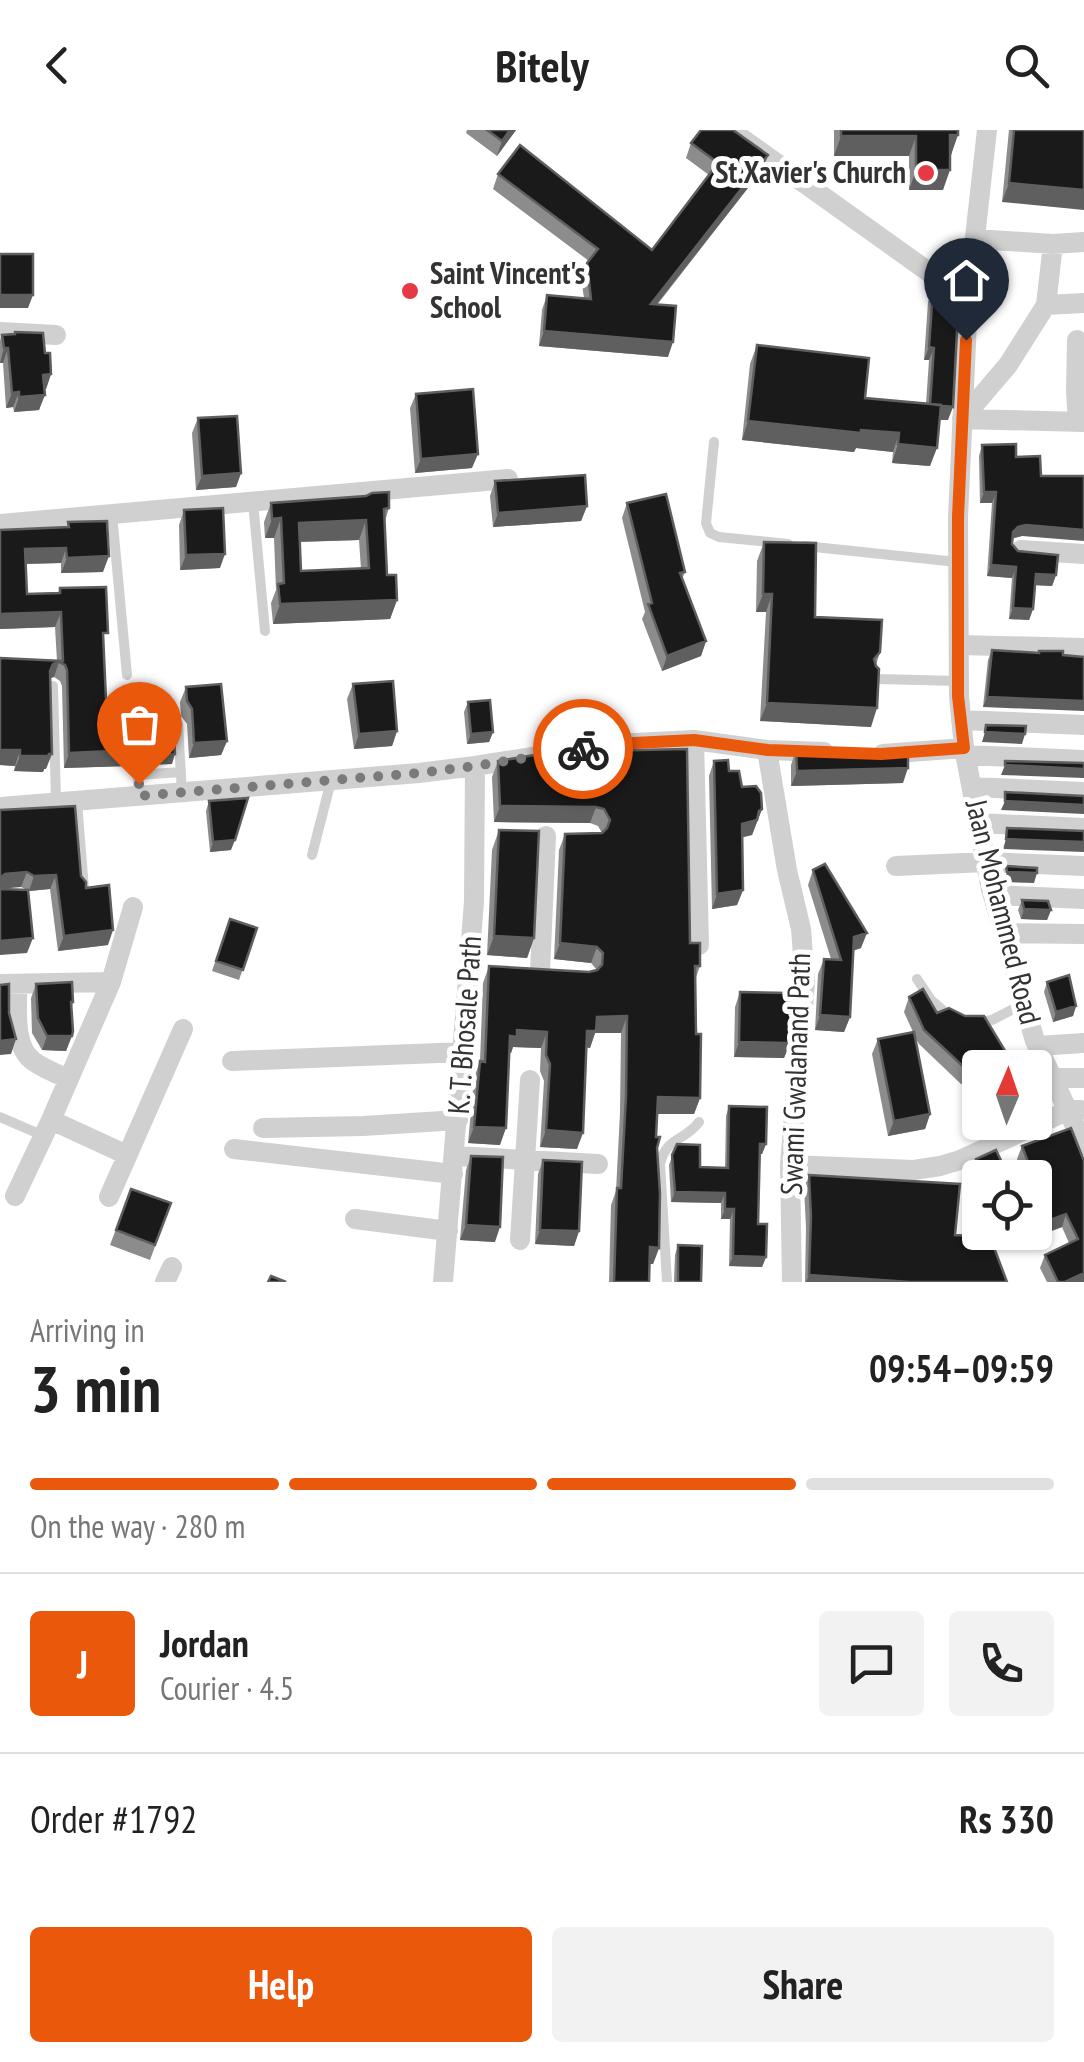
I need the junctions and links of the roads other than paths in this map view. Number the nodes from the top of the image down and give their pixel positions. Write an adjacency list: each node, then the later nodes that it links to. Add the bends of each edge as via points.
1 (730, 130): 6 (street)
2 (987, 130): 3 (street, Jaan Mohammed Road)
3 (976, 239): 5 (street); 6 (street, Jaan Mohammed Road)
4 (1084, 242): 5 (street)
5 (1053, 244): 8 (street)
6 (968, 300): 13 (street, Jaan Mohammed Road)
7 (1084, 303): 8 (street)
8 (1046, 305): 13 (street)
9 (0, 332): 10 (street)
10 (56, 336)
11 (1077, 340): 12 (street)
12 (1080, 392): 14 (street)
13 (962, 419): 14 (street); 23 (street, Jaan Mohammed Road)
14 (1081, 422)
15 (714, 442): 23 (lane, via 710,534)
16 (508, 480): 17 (street)
17 (254, 508): 18 (lane); 19 (street); 24 (lane)
18 (272, 513)
19 (112, 514): 20 (street); 27 (lane)
20 (0, 524)
21 (1021, 550): 22 (street)
22 (1084, 554)
23 (958, 562): 25 (street, Jaan Mohammed Road)
24 (265, 630)
25 (960, 644): 26 (street); 29 (street, Jaan Mohammed Road)
26 (1084, 648)
27 (127, 676)
28 (876, 679): 29 (lane)
29 (959, 680): 31 (street, Jaan Mohammed Road)
30 (53, 686): 45 (lane)
31 (961, 720): 34 (street); 37 (street, Jaan Mohammed Road)
32 (178, 724): 41 (lane)
33 (136, 725): 42 (lane)
34 (1084, 726)
35 (694, 740): 36 (street); 39 (street, via 614,744); 60 (street)
36 (768, 750): 37 (street); 87 (street, Swami Gwalanand Path, via 805,982)
37 (965, 751): 38 (street); 43 (street, Jaan Mohammed Road)
38 (1084, 760)
39 (475, 766): 40 (street); 69 (street, K. T. Bhosale Path, via 484,836 478,969)
40 (330, 781): 41 (street); 50 (lane)
41 (181, 782): 42 (street)
42 (139, 786): 45 (street)
43 (972, 787): 44 (street); 47 (street, Jaan Mohammed Road)
44 (1084, 792)
45 (67, 802): 46 (street); 54 (lane)
46 (0, 807)
47 (978, 822): 48 (street); 51 (street, Jaan Mohammed Road)
48 (1084, 828)
49 (545, 836): 61 (street)
50 (312, 855)
51 (986, 862): 52 (street); 53 (street); 55 (street, Jaan Mohammed Road)
52 (896, 866)
53 (1084, 866)
54 (84, 890)
55 (993, 896): 56 (street); 58 (street, Jaan Mohammed Road)
56 (1084, 899)
57 (133, 907): 63 (street)
58 (1004, 933): 59 (street); 65 (street, Jaan Mohammed Road)
59 (1084, 934)
60 (699, 945)
61 (539, 972)
62 (917, 979): 65 (lane, via 952,1018 974,1024)
63 (111, 982): 64 (street); 73 (street)
64 (8, 984): 73 (street, via 22,1047 30,1059)
65 (1024, 1003): 68 (street, Jaan Mohammed Road)
66 (183, 1029): 83 (street)
67 (1084, 1043): 68 (street)
68 (1038, 1046): 71 (street, Jaan Mohammed Road)
69 (464, 1052): 70 (street); 77 (street, K. T. Bhosale Path)
70 (232, 1062)
71 (1053, 1078): 72 (street); 75 (street, Jaan Mohammed Road)
72 (1084, 1078)
73 (69, 1079): 79 (street)
74 (530, 1080): 84 (street)
75 (1076, 1110): 81 (street, Jaan Mohammed Road); 87 (street, via 968,1156 914,1170)
76 (0, 1118): 79 (lane)
77 (458, 1120): 80 (street); 86 (street, K. T. Bhosale Path)
78 (699, 1122): 94 (lane, via 669,1142 660,1164)
79 (48, 1128): 83 (street); 88 (street)
80 (263, 1128)
81 (1083, 1143)
82 (234, 1149): 86 (street)
83 (127, 1155): 89 (street)
84 (525, 1161): 85 (street); 86 (street); 92 (street)
85 (598, 1164)
86 (454, 1165): 91 (street, K. T. Bhosale Path)
87 (790, 1165): 95 (street, Swami Gwalanand Path)
88 (15, 1196)
89 (109, 1196)
90 (355, 1219): 91 (street)
91 (448, 1231): 93 (street, K. T. Bhosale Path)
92 (520, 1240)
93 (443, 1282)
94 (667, 1282)
95 (792, 1282)

